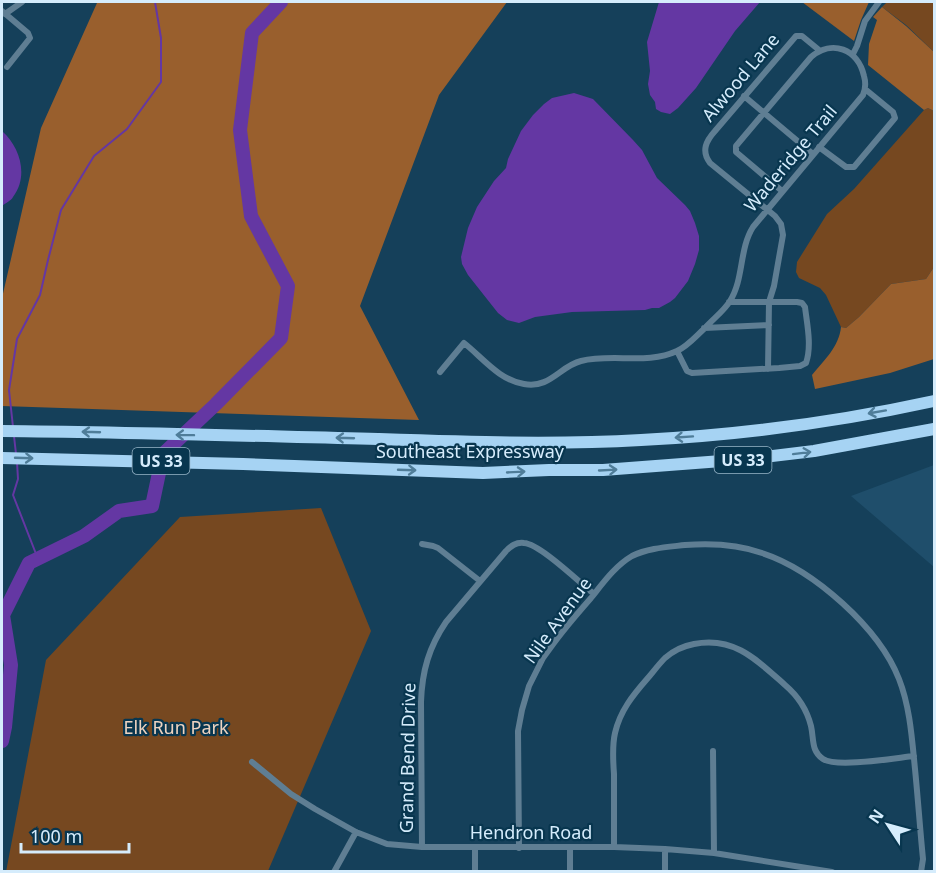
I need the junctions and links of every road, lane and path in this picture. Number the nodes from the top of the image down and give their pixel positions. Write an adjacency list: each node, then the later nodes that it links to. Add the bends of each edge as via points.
1 (22, 2): 3 (street)
2 (879, 2): 5 (street, via 865,21)
3 (3, 12): 6 (street, via 30,38)
4 (819, 50): 5 (street, via 838,49); 8 (street, Alwood Lane, via 802,36 796,36); 9 (street)
5 (853, 54): 7 (street, via 863,72)
6 (7, 67)
7 (865, 89): 10 (street, Waderidge Trail); 10 (street, via 895,118 854,167 846,167)
8 (744, 96): 9 (street); 13 (street, Alwood Lane, via 708,140 705,156)
9 (764, 112): 11 (street); 12 (street, via 735,149)
10 (819, 147): 11 (street, Waderidge Trail)
11 (813, 154): 12 (street, Waderidge Trail)
12 (782, 191): 13 (street, Waderidge Trail)
13 (767, 210): 14 (street, Waderidge Trail, via 750,231); 15 (street, via 775,216 783,235)
14 (729, 302): 15 (street); 17 (street, Waderidge Trail)
15 (769, 302): 16 (street); 19 (street, via 797,302 805,307 808,358 800,366)
16 (769, 325): 17 (street); 19 (street)
17 (704, 328): 18 (street, Waderidge Trail)
18 (677, 351): 19 (street, via 687,371 692,373); 20 (street, Waderidge Trail, via 652,357 579,361 549,381 525,385 503,377 464,343)
19 (768, 369)
20 (440, 372)
21 (934, 401): 23 (highway, Southeast Expressway / US 33, one-way to 23, via 705,436 577,443)
22 (934, 429): 24 (highway, Southeast Expressway / US 33, one-way to 22, via 483,473 603,470 759,458)
23 (2, 431)
24 (2, 458)
25 (422, 544): 26 (street, via 438,548)
26 (480, 581): 27 (street, Grand Bend Drive, via 510,547 524,543 541,550); 35 (street, Grand Bend Drive, via 438,634 424,671)
27 (594, 594): 29 (street, Nile Avenue, via 625,560 673,546 735,546 780,560 816,582 854,614 880,645 900,680); 36 (street, Nile Avenue, via 543,658 529,686 518,731)
28 (713, 751): 38 (street)
29 (914, 756): 34 (street, via 840,763 824,759 815,751 809,719 796,695 743,651 718,642 690,645 665,659 622,713 614,741); 45 (street, Nile Avenue)
30 (252, 762): 31 (street, Hendron Road, via 291,794)
31 (356, 832): 35 (street, Hendron Road, via 387,844); 40 (street)
32 (475, 847): 35 (street, Hendron Road); 36 (street, Hendron Road); 41 (street)
33 (570, 847): 34 (street, Hendron Road); 36 (street, Hendron Road); 42 (street)
34 (614, 847): 37 (street, Hendron Road)
35 (422, 848)
36 (519, 848)
37 (665, 849): 38 (street, Hendron Road); 43 (street)
38 (714, 852): 39 (street, Hendron Road)
39 (804, 869): 44 (street, Hendron Road)
40 (334, 872)
41 (475, 872)
42 (570, 872)
43 (665, 872)
44 (832, 872)
45 (921, 872)

